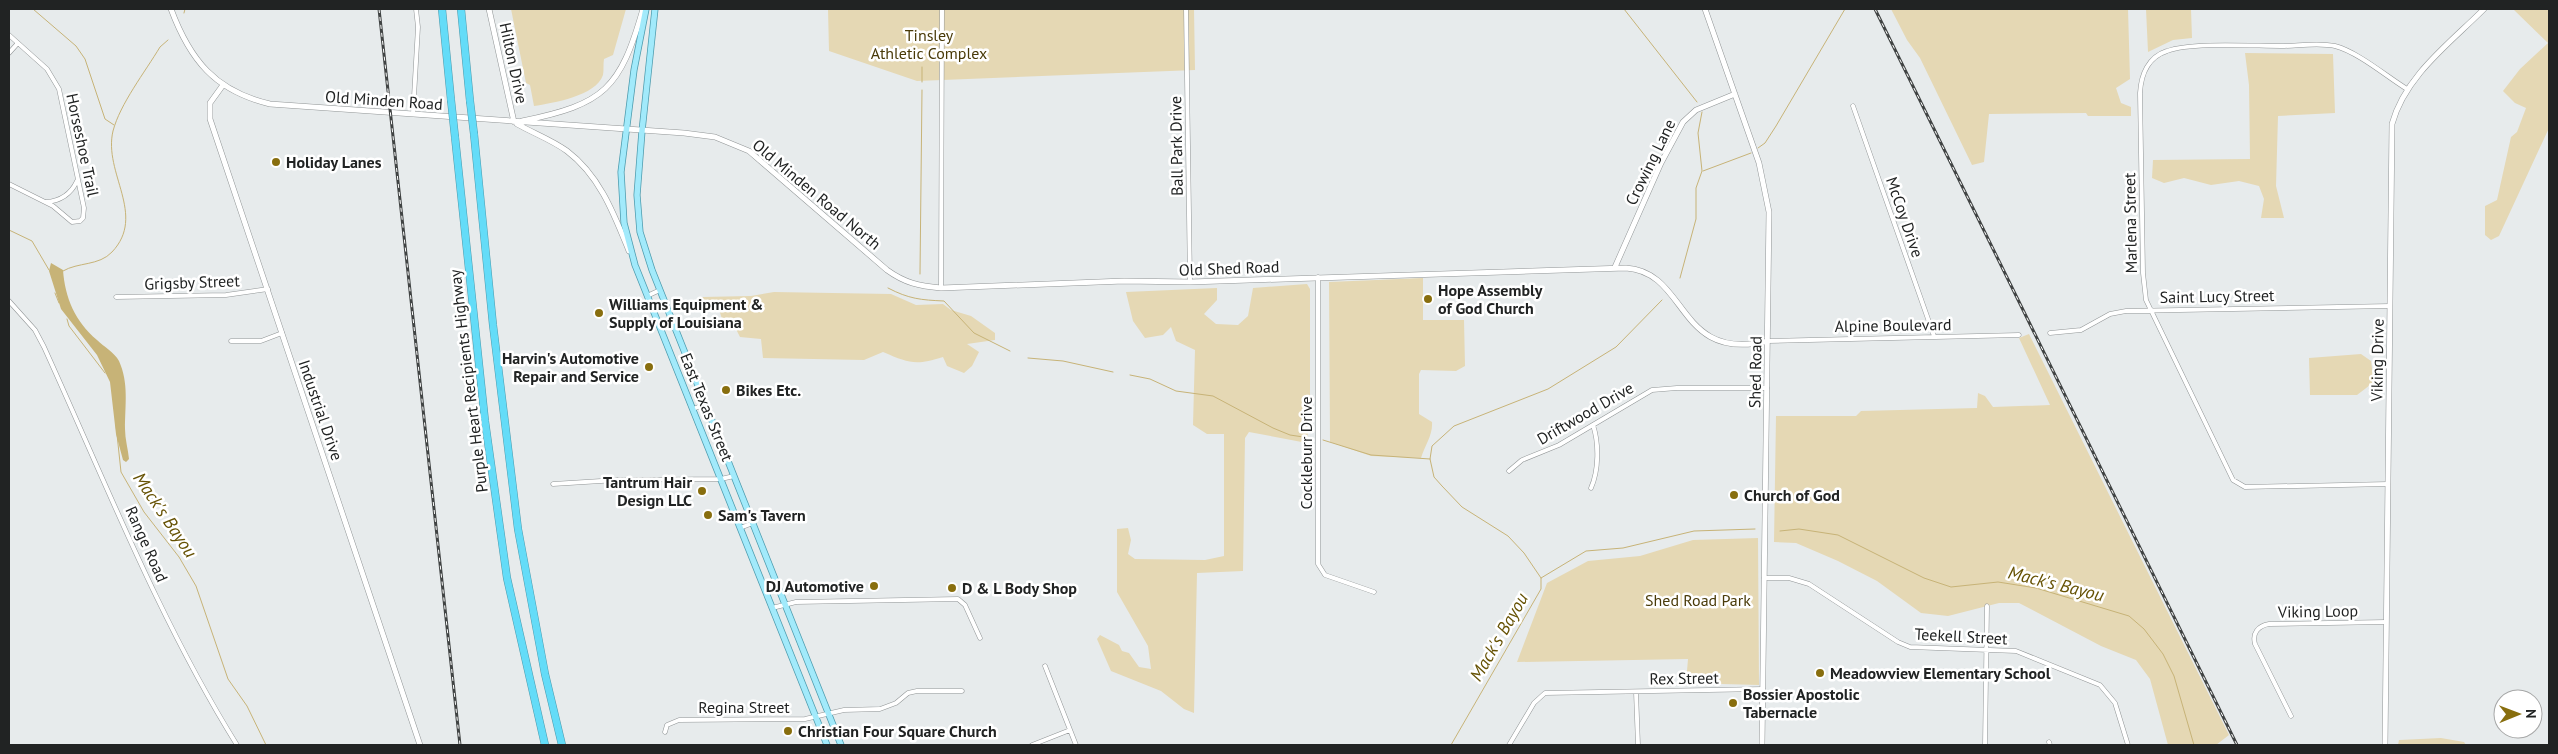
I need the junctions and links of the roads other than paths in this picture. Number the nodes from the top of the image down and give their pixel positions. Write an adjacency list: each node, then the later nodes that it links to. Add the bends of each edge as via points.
1 (171, 9): 15 (street, Old Minden Road, via 188,48 205,70)
2 (416, 9): 19 (street, via 418,27)
3 (442, 9): 75 (highway, Purple Heart Recipients Highway, bridge, via 485,422 507,578)
4 (462, 9): 76 (highway, Purple Heart Recipients Highway, bridge, via 493,325 518,529)
5 (489, 9): 20 (street, Hilton Drive)
6 (645, 9): 20 (street, via 625,62 603,90 569,110); 21 (main road, East Texas Street)
7 (655, 9): 22 (main road, East Texas Street)
8 (942, 9): 30 (street)
9 (1186, 9): 29 (street, Ball Park Drive)
10 (1705, 9): 17 (street, Shed Road)
11 (2484, 9): 16 (street, Viking Drive)
12 (9, 35): 13 (street, Horseshoe Trail)
13 (18, 43): 14 (street); 23 (street, Horseshoe Trail, via 57,84)
14 (9, 53)
15 (223, 85): 19 (street, Old Minden Road, via 244,97 270,104); 31 (street, Industrial Drive, via 210,103 210,119)
16 (2407, 89): 36 (street, Viking Drive, via 2395,115 2390,142); 37 (street, Marlena Street, via 2352,54 2326,45 2177,49 2166,51 2150,62 2142,75 2140,93 2143,273)
17 (1735, 94): 27 (street, Crowing Lane, via 1696,110 1683,122 1661,163); 43 (street, Shed Road, via 1767,195 1770,229)
18 (1853, 106): 41 (street, McCoy Drive)
19 (413, 114): 20 (street, Old Minden Road)
20 (514, 122): 21 (street, Old Minden Road); 26 (street, via 568,152 593,179 613,211)
21 (626, 130): 22 (street, Old Minden Road); 26 (main road, East Texas Street, via 621,206 626,239)
22 (642, 131): 30 (street, Old Minden Road North, via 700,134 740,146 758,157 901,280); 32 (main road, East Texas Street, via 638,221)
23 (78, 179): 25 (street, via 66,196); 25 (street, Horseshoe Trail, via 84,212 82,220 72,222)
24 (9, 184): 25 (street)
25 (46, 202)
26 (635, 265): 33 (main road, East Texas Street)
27 (1615, 267): 28 (street, Old Shed Road); 43 (street, Old Shed Road, via 1632,268 1655,277 1671,293 1690,322 1706,335 1732,343)
28 (1318, 278): 29 (street, Old Shed Road); 57 (street, Cockleburr Drive, via 1318,564 1325,575)
29 (1190, 282): 30 (street, Old Shed Road, via 1124,281)
30 (940, 288)
31 (268, 289): 34 (street, Grigsby Street, via 226,295); 38 (street, Industrial Drive)
32 (660, 290): 33 (street); 45 (main road, East Texas Street)
33 (647, 296): 46 (main road, East Texas Street)
34 (116, 297)
35 (9, 302): 73 (street, Range Road, via 24,315 44,347 162,609)
36 (2390, 306): 37 (street, Saint Lucy Street); 52 (street, Viking Drive)
37 (2149, 310): 39 (street, Saint Lucy Street, via 2118,312 2081,330); 52 (street, Marlena Street, via 2235,483 2245,487)
38 (282, 333): 42 (street, via 261,341); 74 (street, Industrial Drive)
39 (2050, 333)
40 (2019, 335): 41 (street, Alpine Boulevard)
41 (1934, 336): 43 (street, Alpine Boulevard)
42 (231, 341)
43 (1768, 341): 44 (street, Shed Road)
44 (1767, 388): 47 (street, Driftwood Drive, via 1652,390); 56 (street, Shed Road)
45 (706, 404): 46 (street); 49 (main road, East Texas Street)
46 (693, 410): 50 (main road, East Texas Street)
47 (1593, 425): 48 (street, Driftwood Drive, via 1559,445 1522,460); 53 (street, via 1596,468)
48 (1509, 471)
49 (734, 476): 50 (street); 54 (main road, East Texas Street)
50 (721, 479): 51 (street); 55 (main road, East Texas Street)
51 (554, 484)
52 (2388, 484): 61 (street, Viking Drive)
53 (1591, 488)
54 (753, 523): 55 (street); 58 (main road, East Texas Street)
55 (740, 528): 60 (main road, East Texas Street)
56 (1764, 578): 63 (street, Teekell Street, via 1789,578 1809,584 1910,647); 65 (street, Shed Road)
57 (1374, 592)
58 (785, 604): 60 (street); 62 (street, via 958,599 965,606); 68 (main road, East Texas Street)
59 (1987, 606): 63 (street)
60 (772, 608): 70 (main road, East Texas Street)
61 (2386, 622): 69 (street, Viking Loop, via 2269,624 2259,628 2255,644); 86 (street, Viking Drive)
62 (980, 638)
63 (1987, 650): 84 (street); 85 (street, Teekell Street, via 2025,653 2100,686 2115,703)
64 (1045, 666): 71 (street)
65 (1763, 689): 67 (street, Rex Street); 83 (street, Shed Road)
66 (962, 691): 68 (street, Regina Street, via 917,691 908,693 886,708)
67 (1636, 692): 81 (street, Rex Street, via 1545,693 1534,703); 82 (street)
68 (829, 714): 70 (street, Regina Street); 78 (main road, East Texas Street)
69 (2291, 716)
70 (815, 718): 72 (street, Regina Street, via 679,720 667,725); 77 (main road, East Texas Street)
71 (1070, 730): 79 (street); 80 (street)
72 (665, 732)
73 (237, 745)
74 (420, 745)
75 (545, 745)
76 (562, 745)
77 (826, 745)
78 (841, 745)
79 (1032, 745)
80 (1076, 745)
81 (1509, 745)
82 (1638, 745)
83 (1762, 745)
84 (1985, 745)
85 (2128, 745)
86 (2385, 745)

